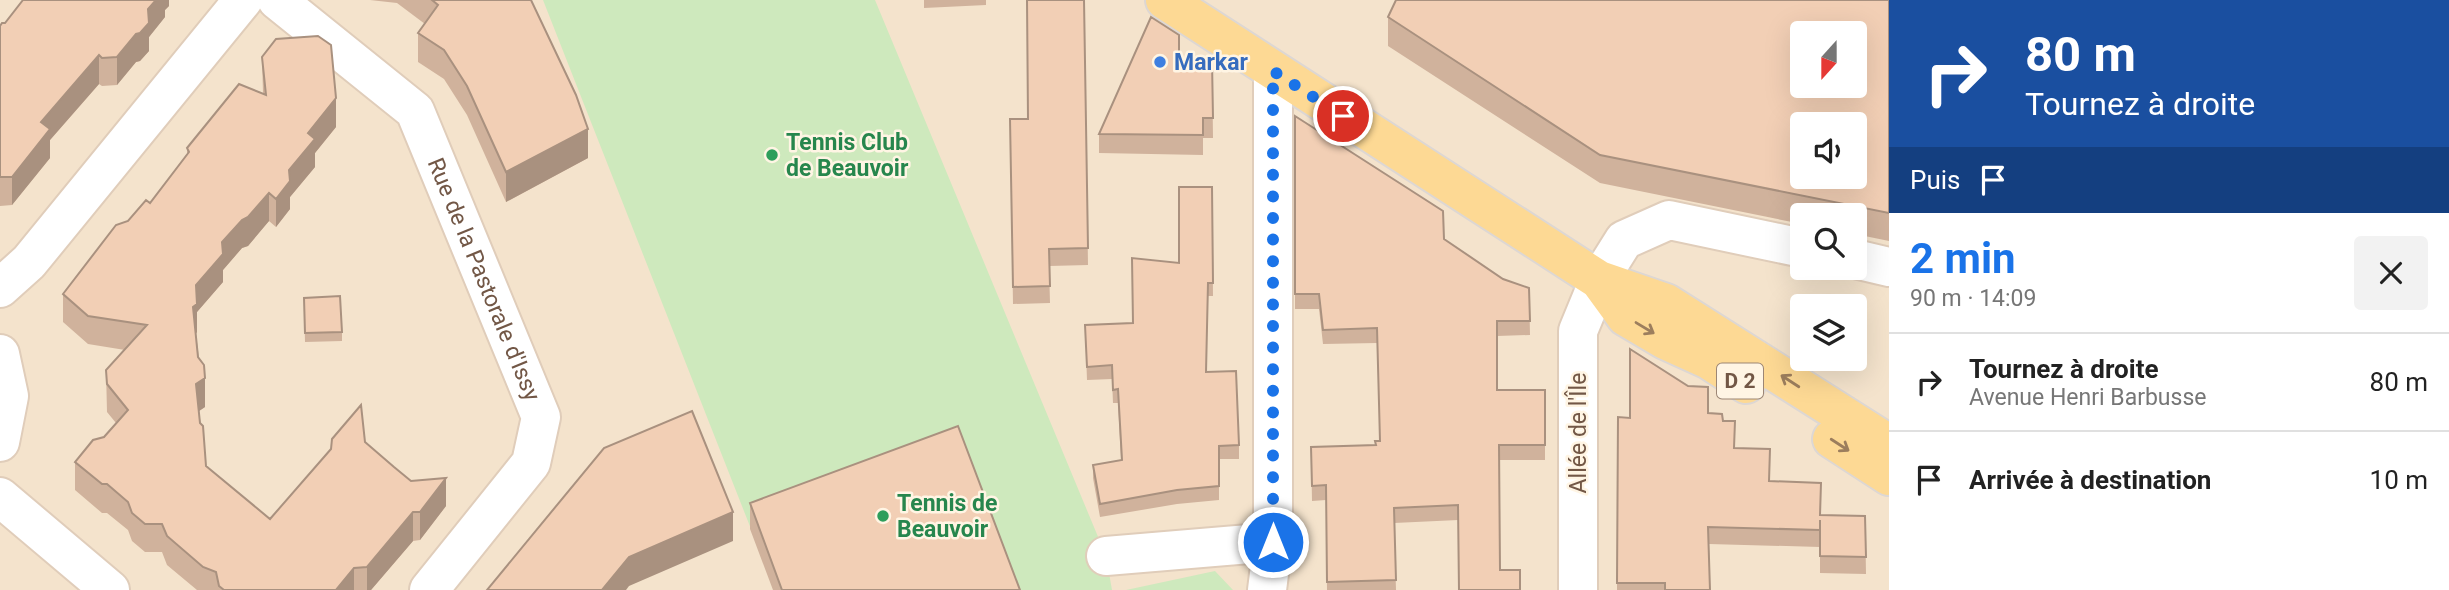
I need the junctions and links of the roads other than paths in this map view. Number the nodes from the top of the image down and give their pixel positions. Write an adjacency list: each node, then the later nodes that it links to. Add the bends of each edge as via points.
1 (243, 0): 9 (street, via 29,262)
2 (277, 0): 18 (street, Rue de la Pastorale d'Issy, via 415,111 541,417 531,463)
3 (1165, 0): 4 (main road, D 2)
4 (1273, 71): 8 (main road, D 2); 15 (street)
5 (1790, 245): 8 (street, Allée de l'Île, via 1669,220 1624,240)
6 (1867, 262): 7 (street)
7 (1889, 267)
8 (1599, 280): 12 (main road, D 2, one-way to 8, via 1666,303); 13 (main road, D 2, one-way to 13, via 1626,317 1709,360); 20 (street, Allée de l'Île, via 1578,331)
9 (0, 288)
10 (0, 354): 11 (street, via 9,396)
11 (0, 442)
12 (1889, 444)
13 (1889, 477)
14 (0, 496): 17 (street)
15 (1273, 542): 16 (street); 19 (street)
16 (1106, 556)
17 (110, 590)
18 (429, 590)
19 (1267, 590)
20 (1578, 590)

